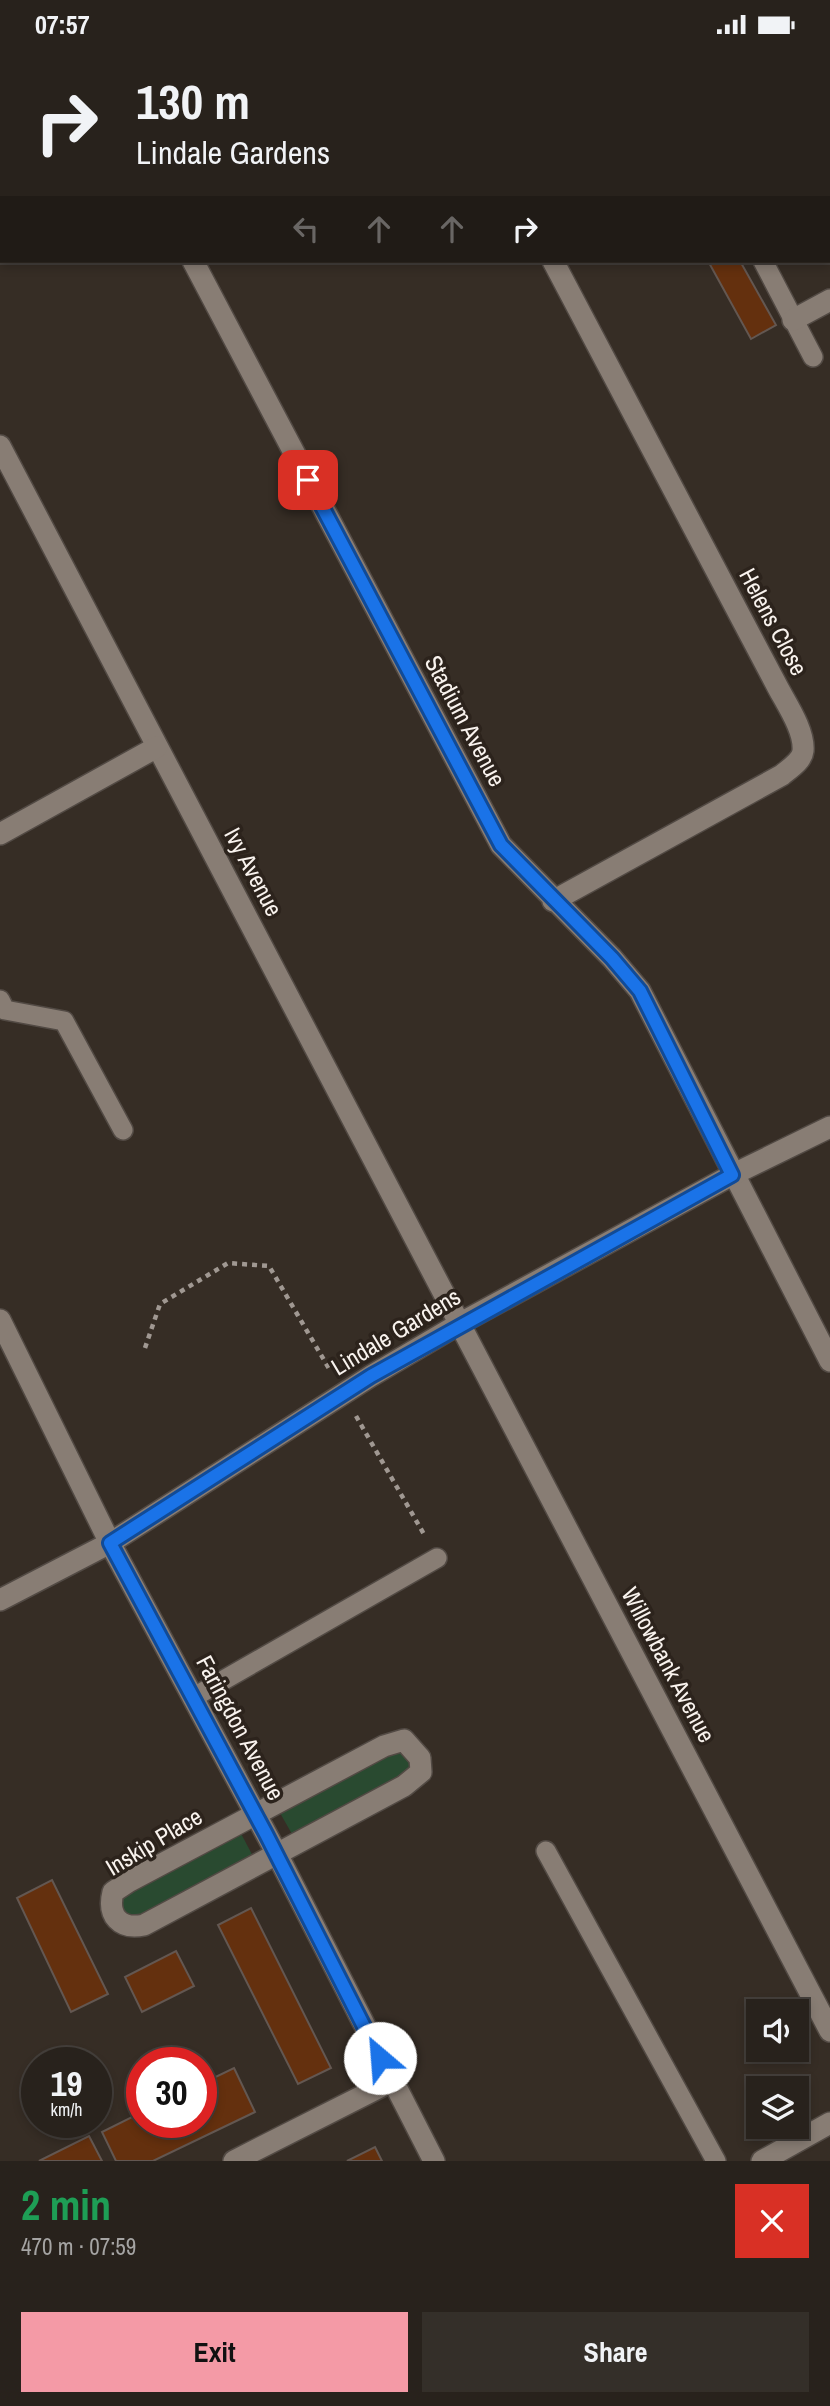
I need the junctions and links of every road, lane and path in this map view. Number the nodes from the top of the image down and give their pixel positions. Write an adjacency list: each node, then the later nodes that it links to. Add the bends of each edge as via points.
1 (194, 263): 10 (street, Stadium Avenue, via 501,845)
2 (554, 263): 10 (street, Helens Close, via 776,684 800,733 803,751 782,775)
3 (764, 263): 5 (lane)
4 (830, 299): 5 (street)
5 (793, 320): 6 (lane)
6 (813, 357)
7 (0, 446): 8 (street, Ivy Avenue)
8 (156, 747): 9 (street); 16 (street, Ivy Avenue)
9 (0, 834)
10 (553, 901): 14 (street, Stadium Avenue, via 640,991)
11 (0, 1000): 13 (lane, via 5,1010 64,1021)
12 (830, 1127): 14 (street, Lindale Gardens)
13 (123, 1130)
14 (732, 1175): 16 (street, Lindale Gardens); 18 (street, Stadium Avenue)
15 (0, 1320): 20 (street, Faringdon Avenue)
16 (459, 1324): 19 (street, Lindale Gardens); 27 (street, Willowbank Avenue)
17 (145, 1348): 19 (path, via 160,1304 228,1263 269,1266)
18 (830, 1361)
19 (344, 1394): 20 (street, Lindale Gardens); 21 (path)
20 (110, 1543): 22 (street, Lindale Gardens); 23 (street, Faringdon Avenue)
21 (437, 1558): 23 (lane)
22 (0, 1600)
23 (194, 1697): 24 (street, Faringdon Avenue)
24 (256, 1814): 26 (street, Faringdon Avenue); 26 (street, via 384,1746 404,1740 420,1758 421,1772 413,1780); 26 (street, Inskip Place, via 113,1892 110,1906 115,1918 131,1928 144,1925)
25 (546, 1851): 32 (lane)
26 (276, 1854): 28 (street, Faringdon Avenue)
27 (830, 2031)
28 (392, 2081): 30 (street); 31 (street, Faringdon Avenue)
29 (830, 2123): 33 (street)
30 (234, 2161)
31 (434, 2161)
32 (716, 2161)
33 (762, 2161)

